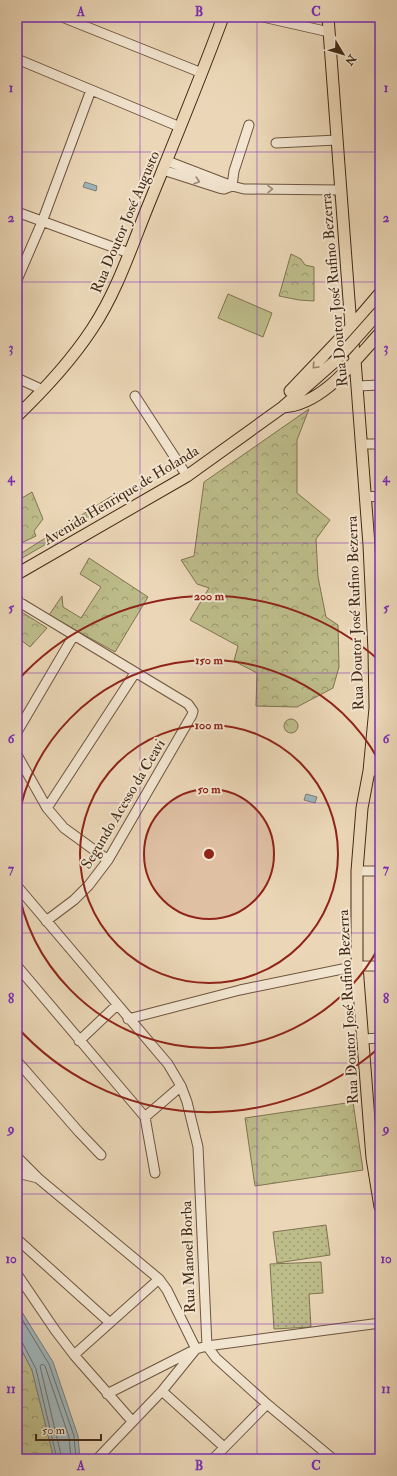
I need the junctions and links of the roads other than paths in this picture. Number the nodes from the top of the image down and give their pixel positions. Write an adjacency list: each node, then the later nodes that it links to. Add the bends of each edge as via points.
1 (62, 17): 7 (street)
2 (223, 17): 7 (main road, Rua Doutor José Augusto)
3 (263, 17): 5 (street)
4 (328, 17): 5 (main road, Rua Doutor José Rufino Bezerra)
5 (329, 32): 11 (main road, Rua Doutor José Rufino Bezerra)
6 (18, 62): 8 (street)
7 (202, 73): 10 (main road, Rua Doutor José Augusto)
8 (91, 90): 10 (street); 17 (street)
9 (249, 125): 14 (street)
10 (180, 127): 13 (main road, Rua Doutor José Augusto)
11 (337, 140): 12 (street); 15 (main road, Rua Doutor José Rufino Bezerra)
12 (276, 143)
13 (165, 166): 14 (street, via 224,190); 18 (main road, Rua Doutor José Augusto)
14 (232, 186): 15 (street, one-way to 15, via 258,190)
15 (340, 190): 22 (main road, Rua Doutor José Rufino Bezerra)
16 (17, 212): 17 (street)
17 (42, 222): 18 (street); 19 (street)
18 (129, 253): 28 (main road, Rua Doutor José Augusto, via 92,329)
19 (17, 280)
20 (380, 293): 22 (main road)
21 (380, 311): 30 (main road, Avenida Henrique de Holanda, bridge, via 332,363)
22 (351, 327): 24 (main road, Rua Doutor José Rufino Bezerra); 32 (main road, one-way to 32)
23 (380, 333): 24 (main road)
24 (355, 360): 27 (main road, Rua Doutor José Rufino Bezerra); 30 (main road, via 319,394 297,404)
25 (17, 378): 28 (street)
26 (380, 385): 27 (street)
27 (357, 386): 33 (main road, Rua Doutor José Rufino Bezerra)
28 (43, 390): 31 (main road, Rua Doutor José Augusto)
29 (135, 396): 35 (street)
30 (282, 407): 32 (main road, Avenida Henrique de Holanda)
31 (17, 416)
32 (266, 418): 35 (main road, Avenida Henrique de Holanda)
33 (362, 444): 34 (street); 36 (main road, Rua Doutor José Rufino Bezerra)
34 (380, 444)
35 (187, 476): 38 (main road, Avenida Henrique de Holanda)
36 (365, 496): 37 (street); 41 (main road, Rua Doutor José Rufino Bezerra)
37 (380, 497)
38 (17, 574)
39 (17, 598): 40 (street, via 19,602)
40 (74, 635): 42 (street); 44 (street)
41 (377, 651): 43 (main road, Rua Doutor José Rufino Bezerra)
42 (135, 673): 47 (street); 48 (street, Segundo Acesso da Ceavi, via 188,704 193,711)
43 (378, 709): 46 (main road, Rua Doutor José Rufino Bezerra)
44 (17, 732)
45 (17, 755): 47 (street)
46 (375, 771): 49 (main road, Rua Doutor José Rufino Bezerra, via 362,808)
47 (47, 808): 48 (street, via 64,828)
48 (108, 860): 52 (street, Segundo Acesso da Ceavi, via 74,900)
49 (357, 871): 50 (street); 54 (main road, Rua Doutor José Rufino Bezerra)
50 (380, 871)
51 (17, 886): 52 (street, Rua Manoel Borba)
52 (46, 921): 56 (street, Rua Manoel Borba)
53 (17, 966): 60 (street)
54 (357, 966): 55 (street); 57 (street, via 240,990); 59 (main road, Rua Doutor José Rufino Bezerra)
55 (380, 966)
56 (117, 1005): 57 (street, Rua Manoel Borba); 60 (street)
57 (128, 1019): 62 (street, Rua Manoel Borba, via 168,1064)
58 (380, 1038): 59 (street)
59 (363, 1039): 69 (main road, Rua Doutor José Rufino Bezerra, via 372,1158)
60 (79, 1041): 63 (street)
61 (17, 1061): 64 (street)
62 (180, 1086): 63 (street); 75 (street, Rua Manoel Borba, via 198,1147)
63 (145, 1117): 67 (street)
64 (101, 1155)
65 (17, 1157): 68 (street)
66 (17, 1173): 68 (street)
67 (155, 1173)
68 (39, 1179): 72 (street)
69 (380, 1206)
70 (17, 1238): 73 (street)
71 (17, 1274): 77 (street)
72 (159, 1279): 73 (street); 76 (street)
73 (110, 1322): 77 (street)
74 (380, 1323): 75 (street)
75 (207, 1346): 76 (street); 80 (street, via 216,1358)
76 (196, 1349): 78 (street); 79 (street)
77 (74, 1355): 79 (street)
78 (162, 1390): 81 (street); 82 (street)
79 (107, 1394): 81 (street)
80 (267, 1404): 82 (street); 85 (street)
81 (132, 1422): 83 (street)
82 (224, 1447): 84 (street)
83 (97, 1459)
84 (213, 1459)
85 (333, 1459)

